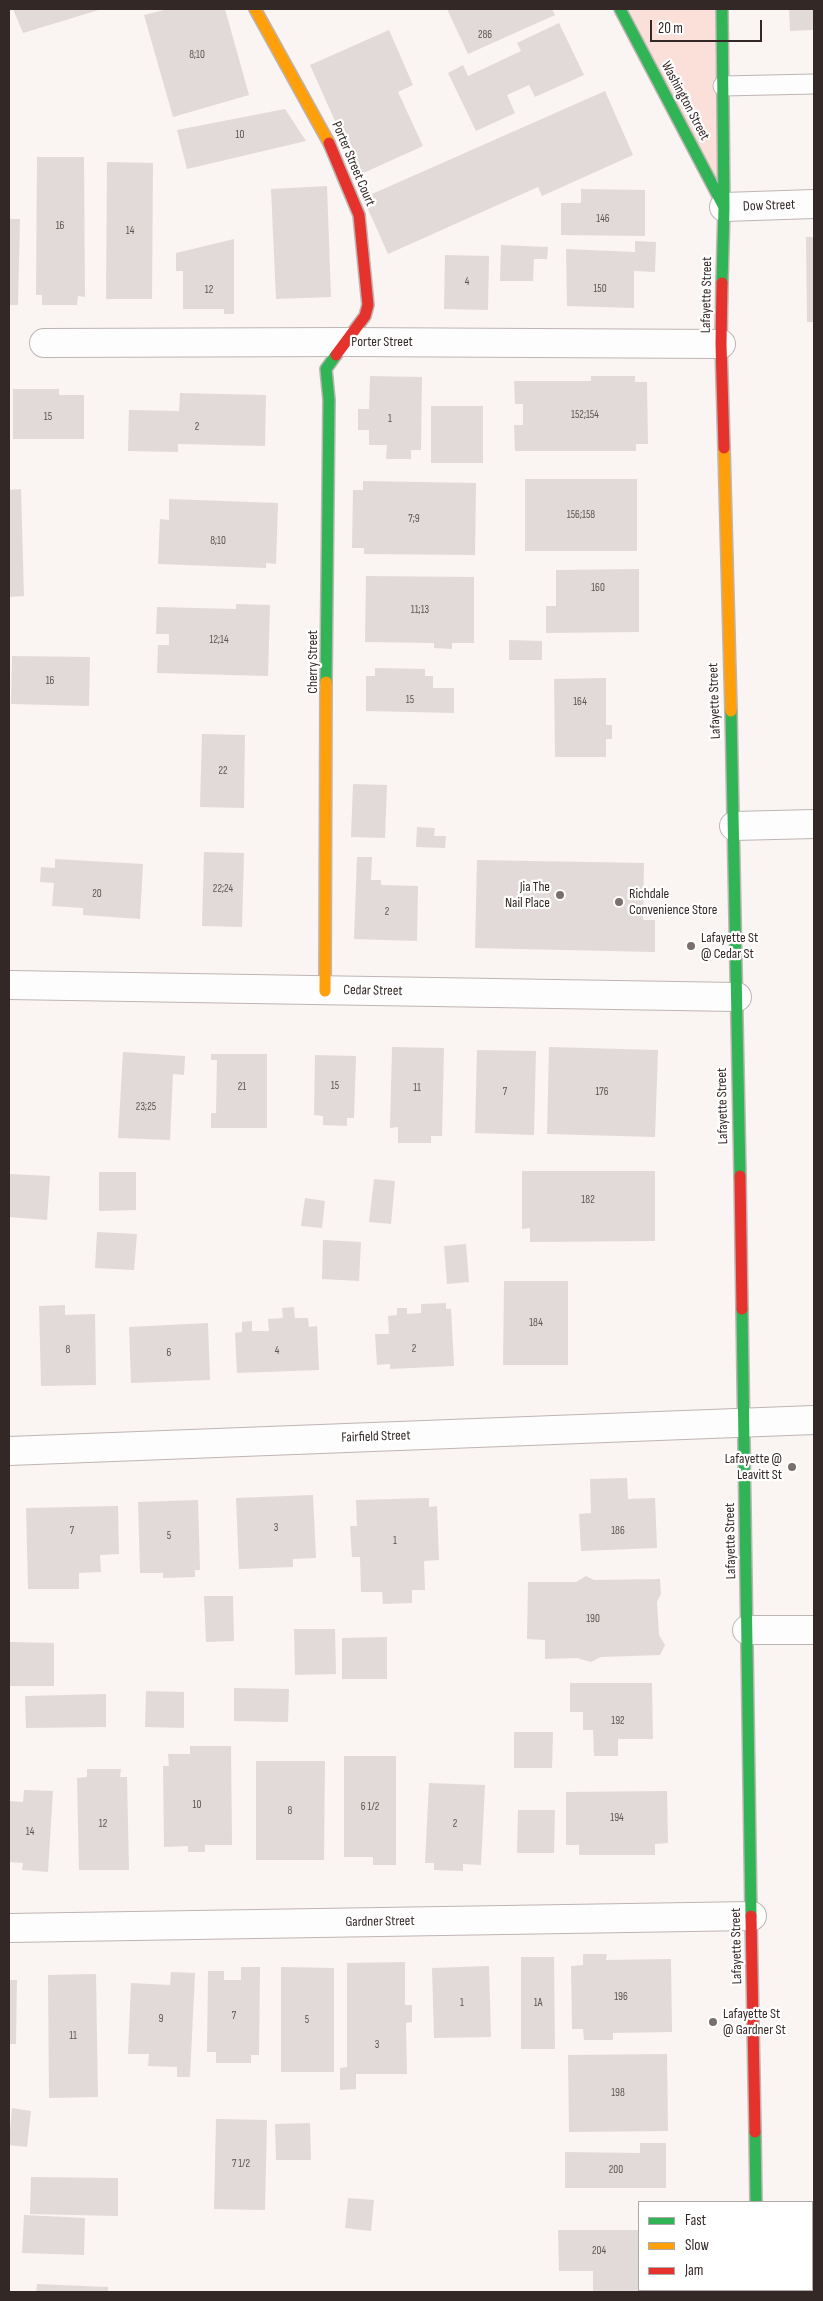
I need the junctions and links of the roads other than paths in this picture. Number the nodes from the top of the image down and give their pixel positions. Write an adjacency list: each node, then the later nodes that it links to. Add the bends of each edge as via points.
1 (255, 9): 8 (main road, Porter Street Court, via 326,135 359,215 368,305 365,316)
2 (620, 9): 7 (main road, Washington Street)
3 (722, 9): 5 (main road, Lafayette Street)
4 (814, 84): 5 (lane)
5 (723, 86): 7 (main road, Lafayette Street)
6 (814, 204): 7 (street, Dow Street)
7 (724, 207): 10 (main road, Lafayette Street)
8 (348, 342): 9 (street, Porter Street); 10 (street, Porter Street); 14 (main road, Cherry Street, via 326,369 329,410)
9 (44, 344)
10 (720, 344): 12 (main road, Lafayette Street)
11 (814, 824): 12 (street)
12 (734, 826): 15 (main road, Lafayette Street)
13 (9, 985): 14 (street, Cedar Street)
14 (325, 991): 15 (street, Cedar Street)
15 (737, 998): 17 (main road, Lafayette Street)
16 (814, 1420): 17 (street, Fairfield Street)
17 (744, 1424): 18 (street, Fairfield Street); 19 (main road, Lafayette Street)
18 (9, 1451)
19 (747, 1630): 20 (street); 21 (main road, Lafayette Street)
20 (814, 1630)
21 (752, 1916): 22 (street, Gardner Street); 23 (main road, Lafayette Street)
22 (9, 1928)
23 (756, 2201)

